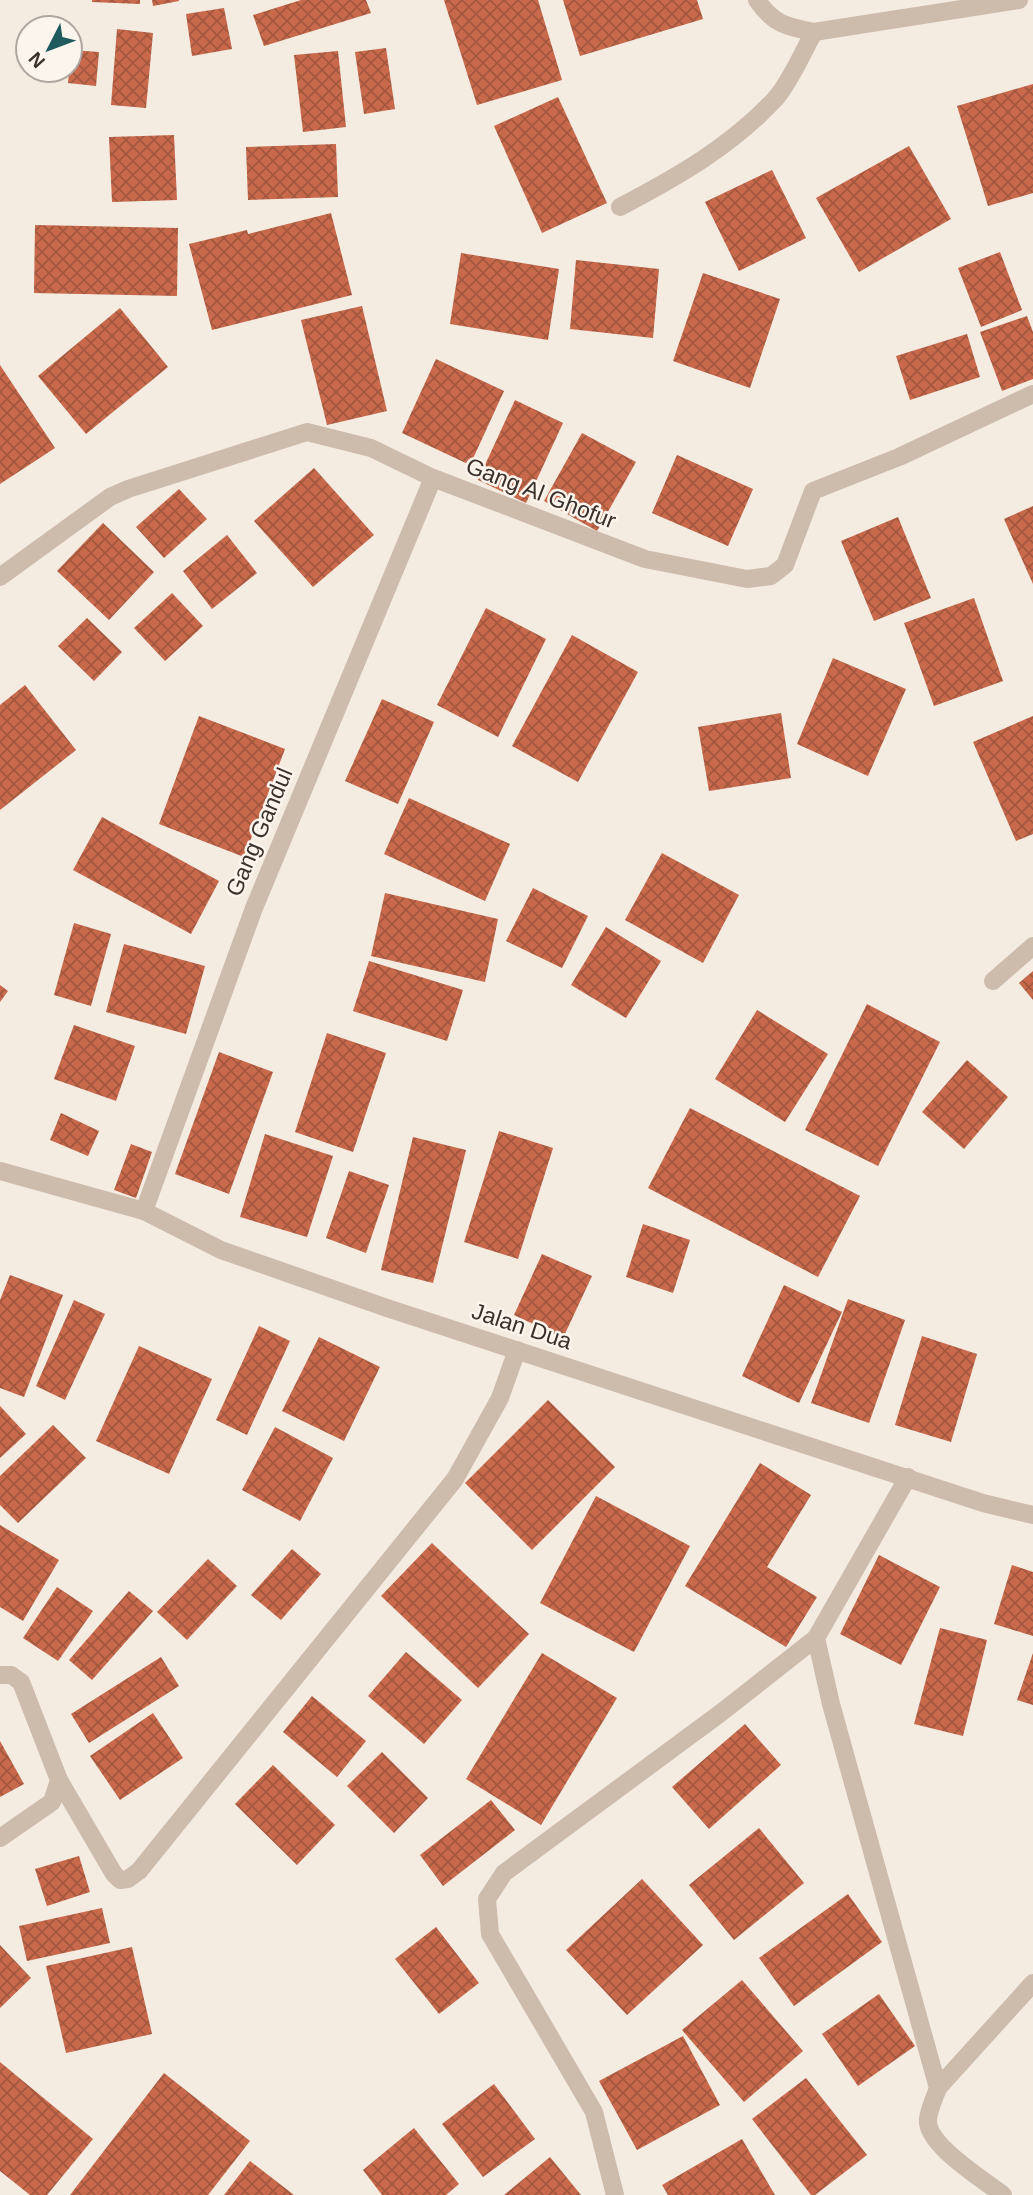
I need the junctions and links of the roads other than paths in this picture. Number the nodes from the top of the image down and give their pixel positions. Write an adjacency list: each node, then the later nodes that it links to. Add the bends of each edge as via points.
1 (757, 0): 3 (street, via 767,15 787,26)
2 (1019, 0): 3 (street)
3 (814, 32): 4 (street, via 777,96 730,140 680,176)
4 (620, 207)
5 (1033, 394): 6 (street, Gang Al Ghofur, via 899,457 813,491 785,565 771,576 747,579 645,559)
6 (433, 478): 7 (street, Gang Al Ghofur, via 371,448 307,432 110,497); 11 (street, Gang Gandul, via 254,908)
7 (0, 577)
8 (1033, 946): 9 (street)
9 (993, 981)
10 (0, 1171): 11 (street, Jalan Dua)
11 (144, 1211): 12 (street, Jalan Dua, via 221,1250)
12 (517, 1350): 13 (street, Jalan Dua); 17 (street, via 500,1398 455,1479 128,1880 114,1874)
13 (908, 1477): 14 (street, Jalan Dua); 15 (street)
14 (1033, 1515)
15 (816, 1638): 20 (street); 21 (street, via 504,1873 487,1899 490,1934 594,2112)
16 (0, 1675): 17 (street, via 21,1682)
17 (59, 1780): 18 (street, via 52,1802)
18 (0, 1838)
19 (1033, 1983): 20 (street)
20 (938, 2088): 22 (street, via 928,2120 930,2131 947,2152)
21 (615, 2195)
22 (1003, 2195)

